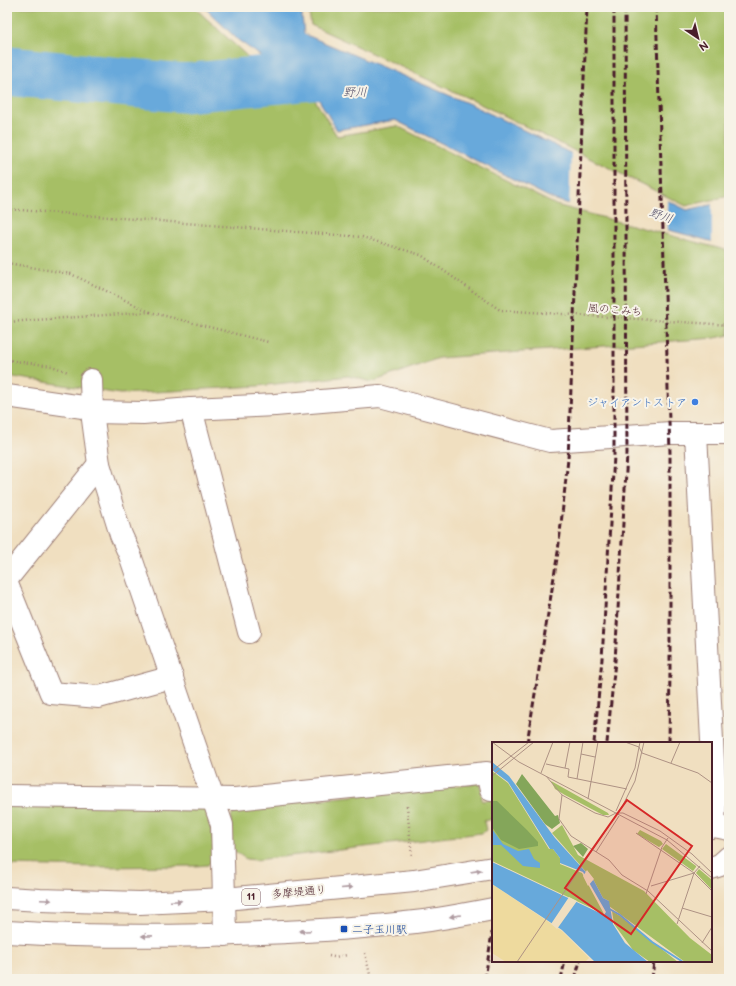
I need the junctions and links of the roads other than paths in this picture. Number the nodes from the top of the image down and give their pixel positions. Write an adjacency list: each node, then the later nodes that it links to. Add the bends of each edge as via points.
1 (91, 380): 4 (street)
2 (7, 396): 4 (street, via 83,407)
3 (190, 409): 4 (street, via 143,413); 6 (street, via 380,396 550,441 671,433); 10 (street)
4 (92, 412): 7 (street)
5 (729, 433): 6 (street)
6 (696, 434): 12 (street)
7 (99, 464): 8 (street); 11 (street, via 121,535)
8 (7, 579)
9 (7, 584): 11 (street, via 51,693 99,697)
10 (249, 632)
11 (172, 677): 16 (street)
12 (711, 742)
13 (712, 758): 17 (street)
14 (491, 790): 16 (street, via 487,773 276,796)
15 (7, 796): 16 (street)
16 (214, 800): 22 (street, via 222,825)
17 (718, 827)
18 (729, 856): 20 (street, via 720,865)
19 (492, 868): 22 (street, 多摩堤通り / 11, one-way to 19, via 414,882)
20 (712, 868)
21 (7, 898): 22 (street, 多摩堤通り / 11, one-way to 22, via 140,902)
22 (225, 899): 25 (street)
23 (492, 909): 25 (street, one-way to 25, via 415,922 344,929)
24 (7, 932): 25 (street, one-way to 24, via 136,937)
25 (226, 935)

